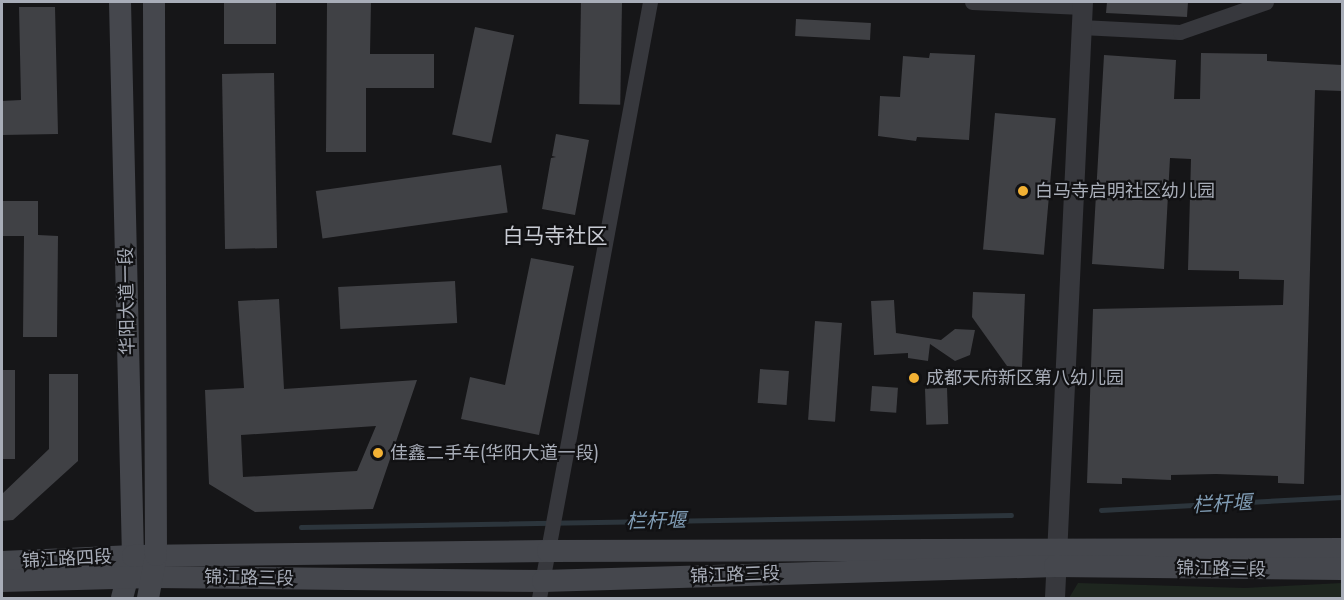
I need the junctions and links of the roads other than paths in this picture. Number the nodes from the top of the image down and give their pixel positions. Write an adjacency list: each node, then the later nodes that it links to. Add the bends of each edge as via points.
1 (120, 2): 12 (main road, 华阳大道一段)
2 (154, 2): 13 (main road, 华阳大道一段)
3 (650, 2): 8 (street)
4 (972, 2): 6 (street)
5 (1266, 2): 7 (street, via 1180,32)
6 (1083, 4): 7 (street)
7 (1081, 27): 10 (street)
8 (552, 532): 10 (main road, 锦江路三段); 13 (main road, 锦江路三段); 16 (street)
9 (1342, 549): 10 (main road, 锦江路三段)
10 (1056, 556): 14 (main road, 锦江路三段); 16 (main road, 锦江路三段); 19 (street)
11 (2, 562): 12 (main road, 锦江路四段)
12 (130, 566): 13 (main road, 锦江路三段); 15 (main road, 锦江路四段); 17 (main road, 华阳大道一段)
13 (155, 566): 16 (main road, 锦江路三段); 18 (main road, 华阳大道一段)
14 (1342, 568)
15 (2, 581)
16 (541, 590)
17 (122, 598)
18 (148, 598)
19 (1055, 598)

